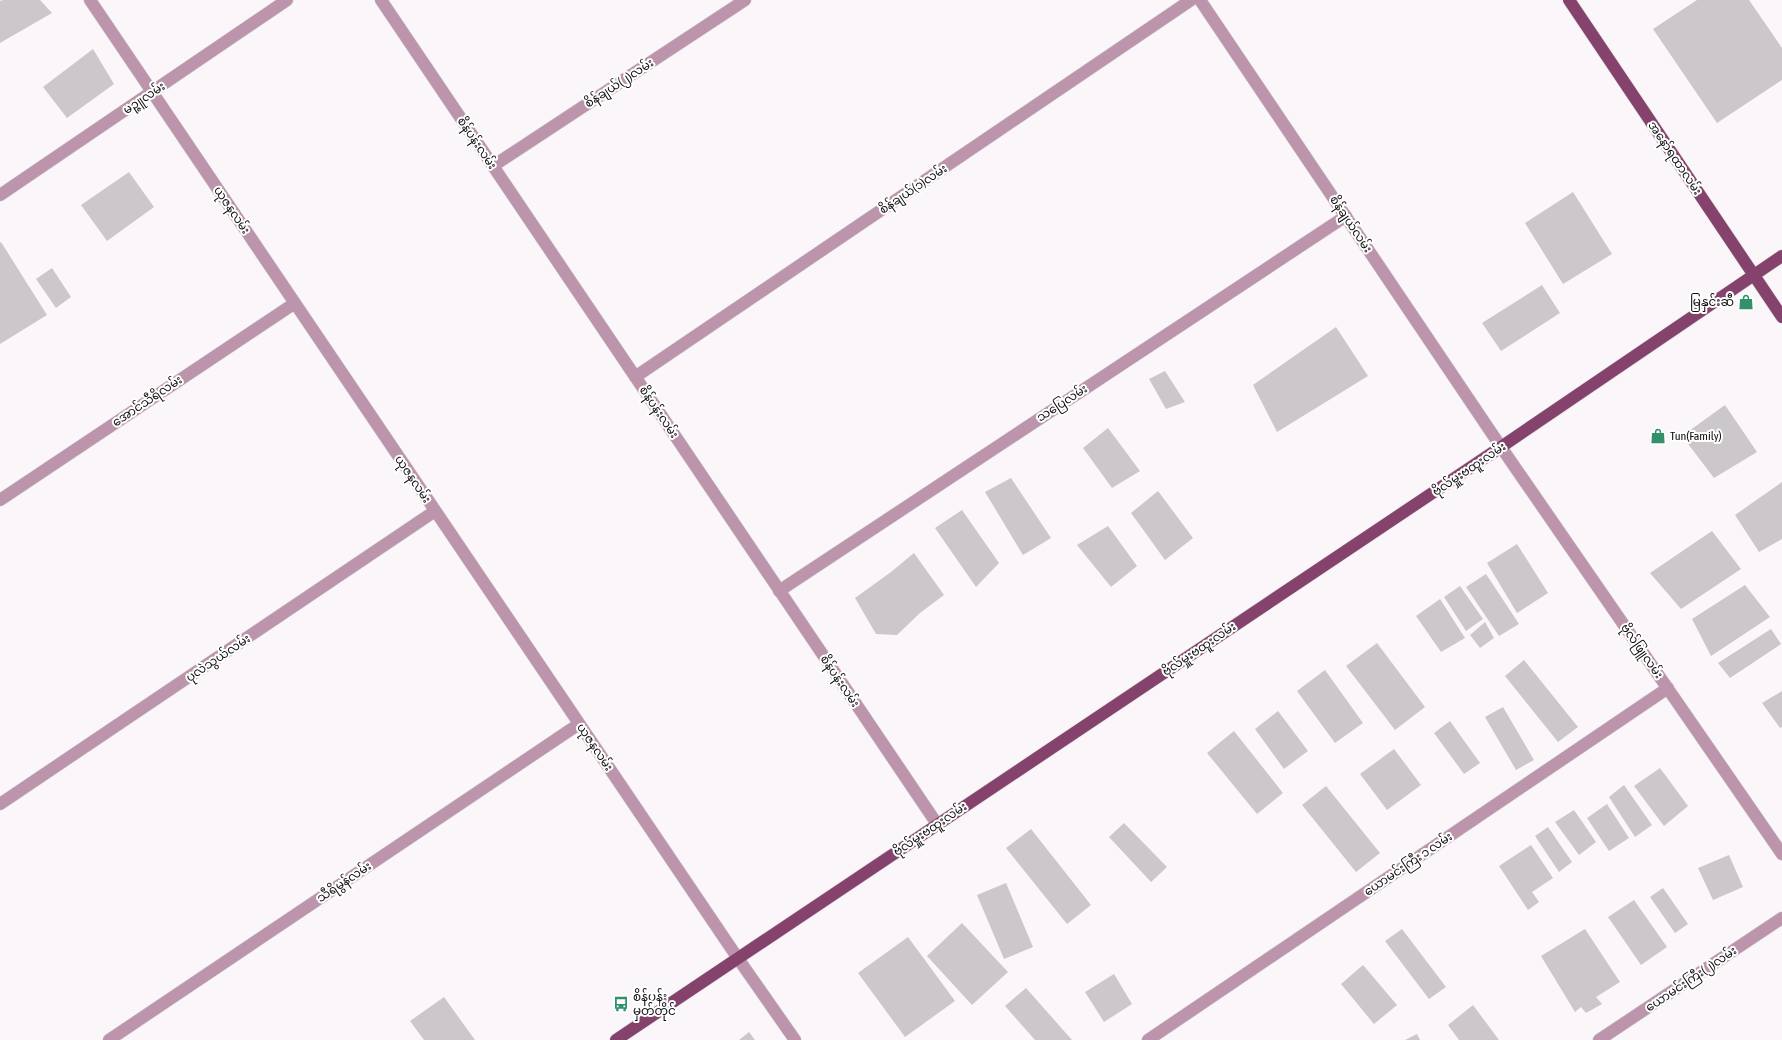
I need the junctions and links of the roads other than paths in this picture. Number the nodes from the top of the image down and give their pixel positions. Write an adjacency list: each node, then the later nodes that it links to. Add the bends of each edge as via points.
1 (90, 0): 8 (street, ယုဇနလမ်း)
2 (287, 0): 8 (street, မဉ္ဇူလမ်း)
3 (381, 0): 9 (street, စိန်ပန်းလမ်း)
4 (745, 0): 9 (street, စိန်ချယ်(၂)လမ်း)
5 (1191, 0): 16 (street, စိန်ချယ်(၁)လမ်း)
6 (1200, 0): 11 (street, စိန်ချယ်လမ်း)
7 (1569, 0): 13 (main road, အနော်ရထာလမ်း)
8 (152, 92): 10 (street, မဉ္ဇူလမ်း); 14 (street, ယုဇနလမ်း)
9 (493, 166): 16 (street, စိန်ပန်းလမ်း)
10 (0, 195)
11 (1346, 216): 17 (street, စိန်ချယ်လမ်း); 20 (street, သပြေလမ်း)
12 (1782, 256): 13 (main road, ဗိုလ်မှူးဗထူးလမ်း)
13 (1753, 275): 15 (main road, အနော်ရထာလမ်း); 17 (main road, ဗိုလ်မှူးဗထူးလမ်း)
14 (295, 303): 18 (street, အောင်သီရိလမ်း); 19 (street, ယုဇနလမ်း)
15 (1782, 317)
16 (636, 378): 20 (street, စိန်ပန်းလမ်း)
17 (1502, 447): 21 (street, ဗိုလ်ဖြူလမ်း); 24 (main road, ဗိုလ်မှူးဗထူးလမ်း)
18 (0, 500)
19 (435, 511): 22 (street, ယုဇနလမ်း); 23 (street, ပုလဲသွယ်လမ်း)
20 (779, 591): 24 (street, စိန်ပန်းလမ်း)
21 (1668, 688): 25 (street, ဗိုလ်ဖြူလမ်း); 31 (street, ယောမင်းကြီး ၁ လမ်း)
22 (579, 724): 27 (street, ယုဇနလမ်း); 28 (street, သီရိမွန်လမ်း)
23 (0, 804)
24 (937, 824): 27 (main road, ဗိုလ်မှူးဗထူးလမ်း)
25 (1782, 854)
26 (1782, 918): 32 (street, ယောမင်းကြီး(၂)လမ်း)
27 (737, 957): 29 (main road, ဗိုလ်မှူးဗထူးလမ်း); 30 (street, ယုဇနလမ်း)
28 (109, 1040)
29 (616, 1040)
30 (795, 1040)
31 (1148, 1040)
32 (1599, 1040)

